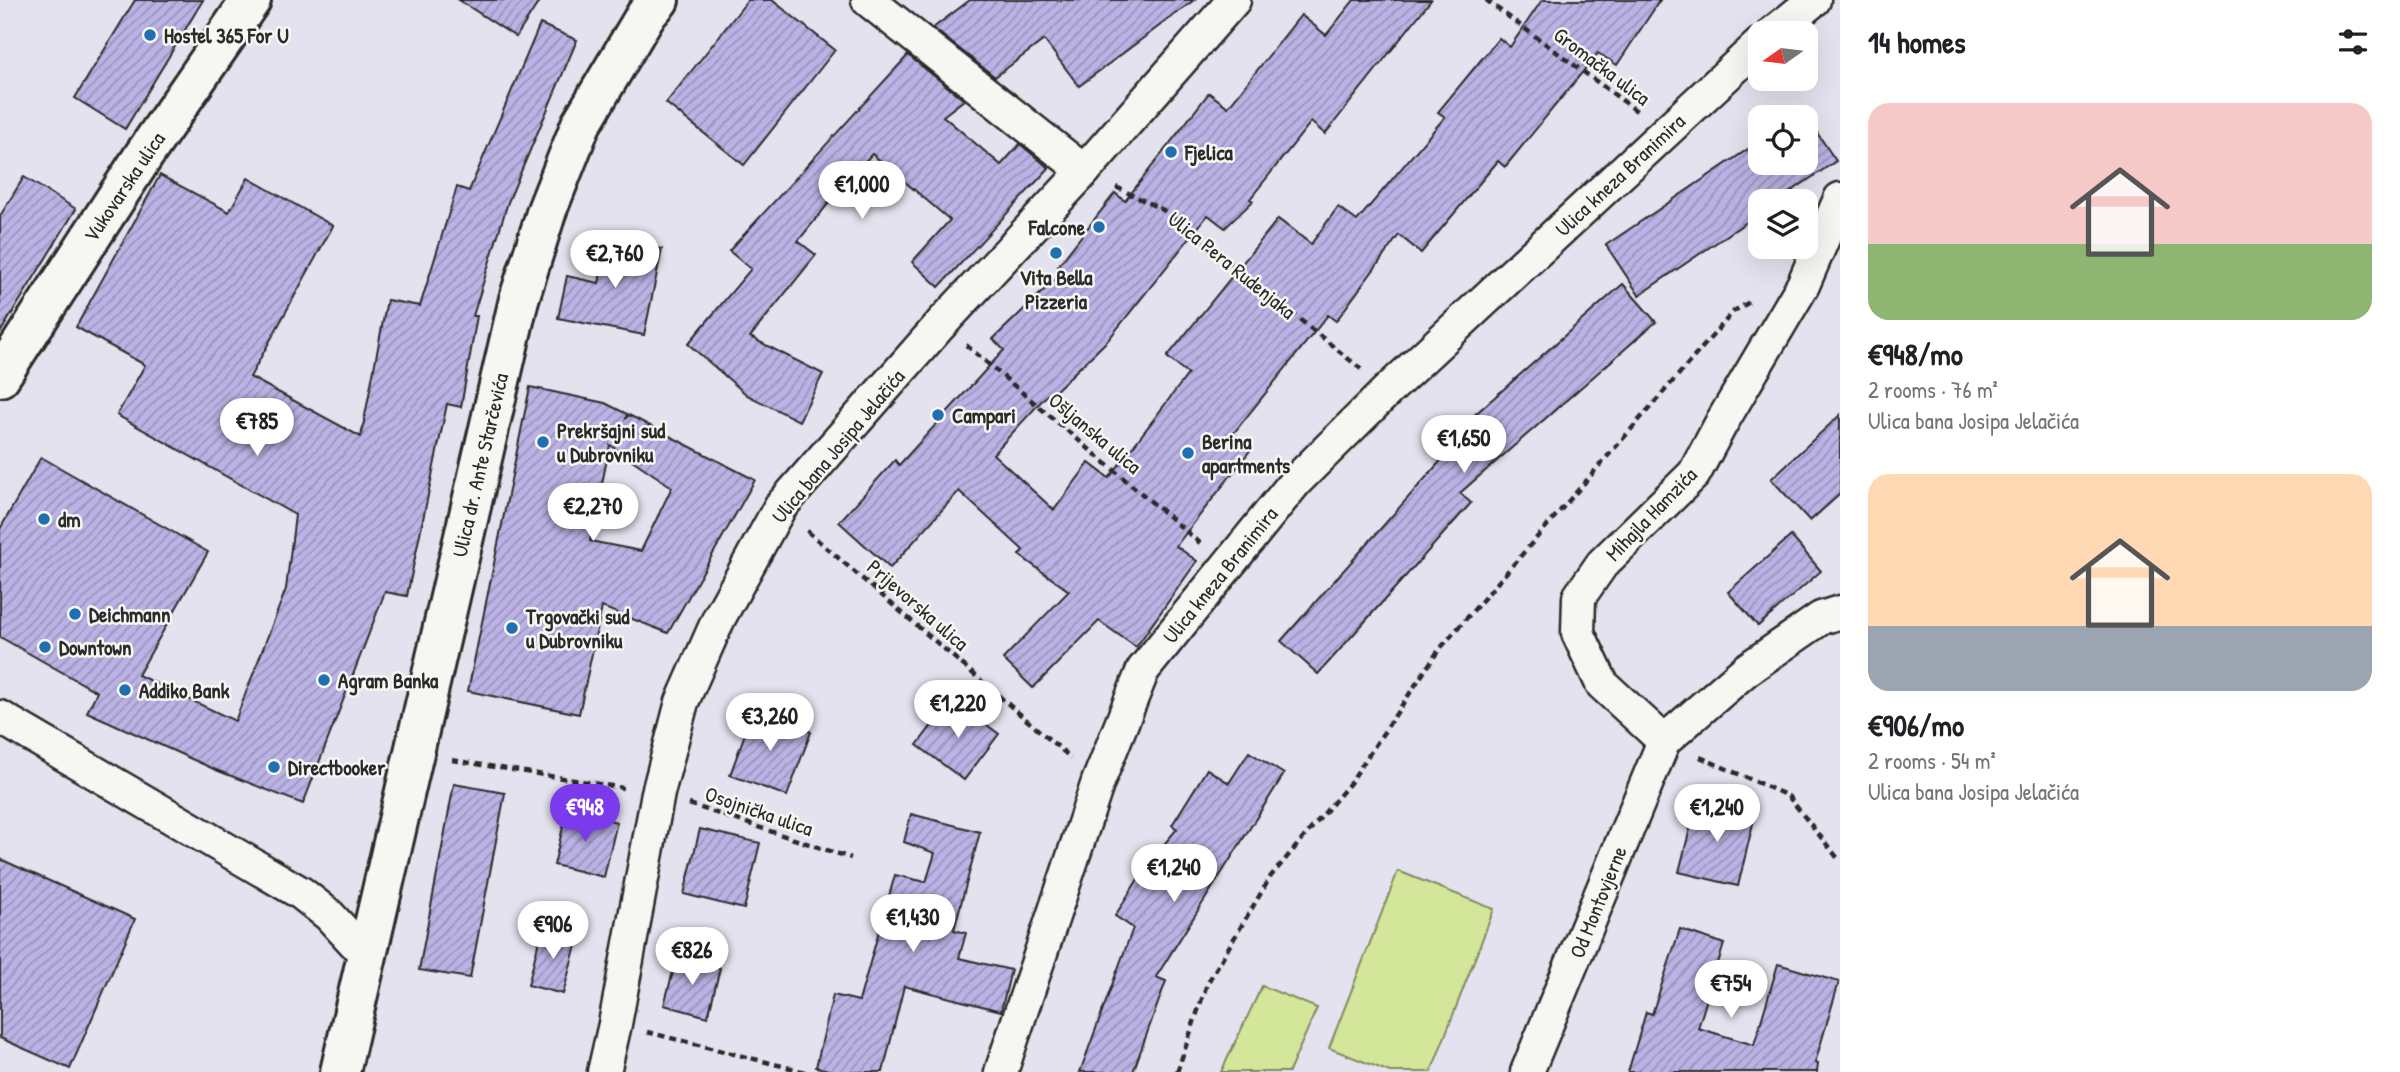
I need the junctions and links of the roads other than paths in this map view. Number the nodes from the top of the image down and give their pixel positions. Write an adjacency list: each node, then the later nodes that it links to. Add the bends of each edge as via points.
1 (251, 0): 10 (main road, Vukovarska ulica)
2 (659, 0): 14 (main road, Ulica dr. Ante Starčevića, via 581,124 547,209 519,299)
3 (868, 0): 8 (street)
4 (1234, 0): 8 (street, Ulica bana Josipa Jelačića)
5 (1814, 0): 6 (street)
6 (1788, 21)
7 (1748, 55): 17 (street, Ulica kneza Branimira, via 1296,481 1143,670 1098,782)
8 (1084, 171): 16 (street, Ulica bana Josipa Jelačića, via 780,507 719,618 682,702 658,793)
9 (1840, 199): 13 (street, Mihajla Hamzića, via 1803,285 1694,474 1602,564 1579,597 1578,633 1602,684)
10 (0, 377)
11 (1840, 612): 13 (street, Od Montovjerne, via 1821,618 1746,670)
12 (0, 717): 14 (street, via 301,892)
13 (1664, 741): 18 (street, Od Montovjerne)
14 (366, 955): 15 (main road, Ulica dr. Ante Starčevića)
15 (341, 1072)
16 (604, 1072)
17 (1001, 1072)
18 (1527, 1072)

